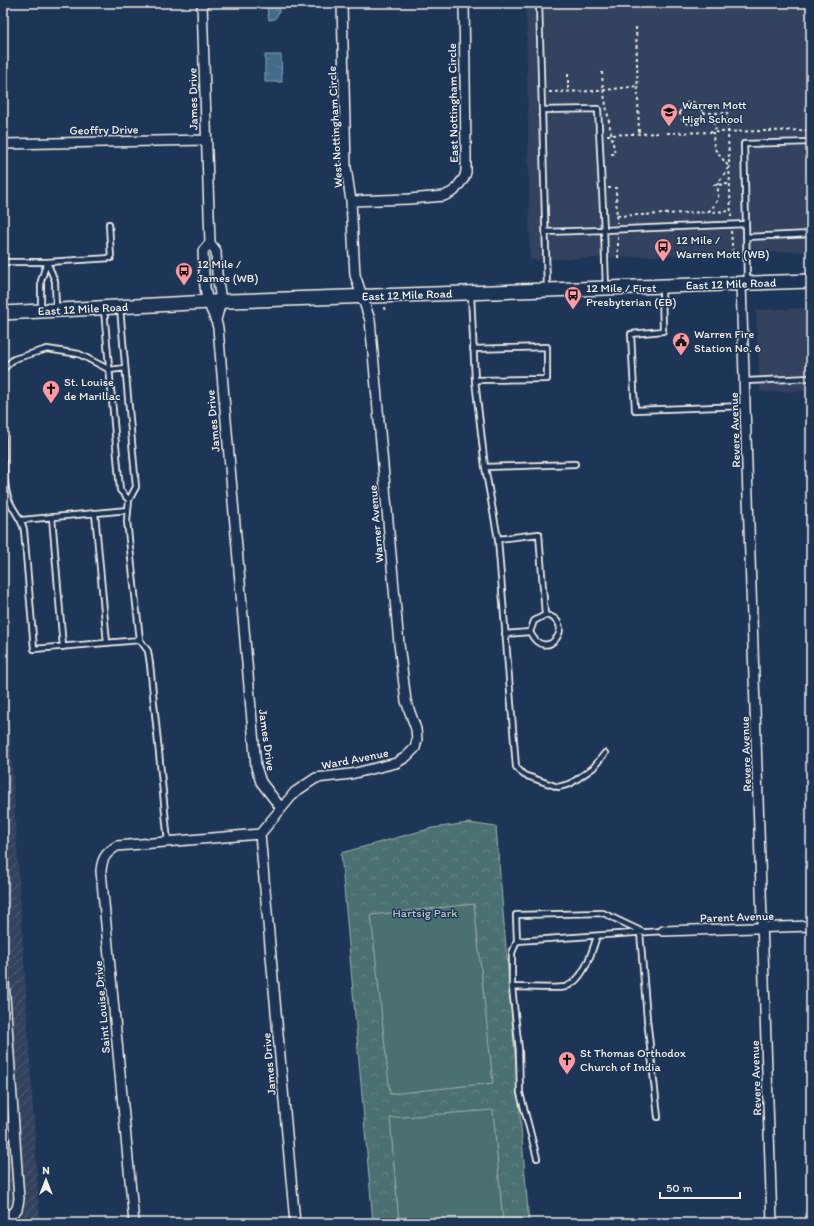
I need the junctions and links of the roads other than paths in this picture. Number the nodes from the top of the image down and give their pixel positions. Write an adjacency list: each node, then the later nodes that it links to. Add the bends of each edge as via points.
1 (202, 3): 6 (street, James Drive)
2 (342, 3): 9 (street, West Nottingham Circle, via 346,167)
3 (464, 3): 9 (street, East Nottingham Circle, via 464,178 454,191 438,197)
4 (539, 3): 5 (lane)
5 (542, 110): 12 (lane, via 598,109); 13 (lane)
6 (206, 140): 8 (street, Geoffry Drive); 16 (street, James Drive)
7 (811, 142): 11 (lane, via 744,144)
8 (3, 144)
9 (351, 201): 25 (street, West Nottingham Circle, via 355,275)
10 (109, 224): 18 (lane, via 111,258)
11 (746, 224): 12 (lane); 15 (lane)
12 (604, 230): 13 (lane); 22 (lane)
13 (546, 232): 23 (lane)
14 (811, 234): 15 (lane)
15 (746, 237): 20 (lane)
16 (210, 242): 26 (street, James Drive, via 216,251); 26 (street, James Drive, via 203,251 204,275)
17 (3, 262): 18 (lane)
18 (47, 262): 29 (lane, via 55,281); 30 (lane, via 41,281)
19 (811, 281): 20 (main road, East 12 Mile Road)
20 (744, 283): 21 (main road, East 12 Mile Road); 38 (street, Revere Avenue)
21 (662, 286): 22 (main road, East 12 Mile Road); 39 (lane, via 663,331 631,334 635,410)
22 (606, 288): 23 (main road, East 12 Mile Road)
23 (547, 290): 24 (main road, East 12 Mile Road)
24 (471, 293): 25 (main road, East 12 Mile Road); 32 (lane)
25 (362, 296): 26 (main road, East 12 Mile Road); 55 (street, Warner Avenue, via 370,320 399,644 406,701 416,729)
26 (214, 302): 27 (main road, East 12 Mile Road); 57 (street, James Drive, via 256,767 261,782)
27 (120, 307): 28 (main road, East 12 Mile Road); 33 (lane)
28 (104, 308): 29 (main road, East 12 Mile Road); 35 (lane)
29 (56, 310): 30 (main road, East 12 Mile Road)
30 (41, 311): 31 (main road, East 12 Mile Road)
31 (3, 313)
32 (473, 349): 37 (lane); 37 (lane, via 547,347 547,379)
33 (125, 368): 35 (lane); 43 (lane, via 136,487)
34 (3, 369): 35 (lane, via 14,359 47,349 57,349 79,354)
35 (110, 370): 43 (lane, via 120,490)
36 (811, 378): 38 (lane)
37 (475, 380): 42 (lane)
38 (745, 381): 39 (street, Revere Avenue)
39 (746, 406): 61 (street, Revere Avenue)
40 (3, 438): 47 (lane, via 7,493 11,506)
41 (575, 464): 42 (lane)
42 (486, 467): 48 (lane)
43 (129, 500): 44 (lane)
44 (128, 510): 45 (lane); 52 (lane, via 127,521)
45 (95, 513): 46 (lane); 53 (lane)
46 (52, 517): 47 (lane); 54 (lane)
47 (22, 520): 54 (lane, via 34,649)
48 (498, 539): 49 (lane, via 539,534); 51 (lane)
49 (545, 615): 50 (lane, via 534,621); 50 (lane, via 559,625 556,640 543,645 534,640)
50 (530, 632): 51 (lane)
51 (505, 634): 56 (lane, via 516,767 524,775 558,787 570,784 593,768)
52 (140, 640): 53 (lane); 59 (lane, via 148,651 150,664)
53 (107, 643): 54 (lane)
54 (64, 647)
55 (415, 748): 57 (street, Ward Avenue, via 396,763 351,774 316,778 295,792)
56 (605, 753)
57 (281, 808): 58 (street)
58 (260, 834): 59 (street); 73 (street, James Drive)
59 (168, 842): 72 (street, Saint Louise Drive, via 117,846 105,856 101,871)
60 (811, 926): 61 (street, Parent Avenue)
61 (763, 928): 62 (street, Parent Avenue); 74 (street, Revere Avenue)
62 (663, 931): 63 (lane)
63 (642, 932): 64 (lane); 65 (lane, via 603,913 516,915); 69 (lane, via 647,1019)
64 (596, 936): 65 (lane); 68 (lane, via 590,956 577,978 565,986)
65 (517, 941): 68 (lane, via 512,953)
66 (3, 968): 71 (street, via 19,1199 17,1209 12,1214)
67 (3, 984): 71 (street, via 16,1203 12,1211)
68 (512, 987): 70 (lane, via 519,1050 520,1093)
69 (658, 1117)
70 (537, 1158)
71 (3, 1214)
72 (134, 1223)
73 (296, 1223)
74 (772, 1223)

